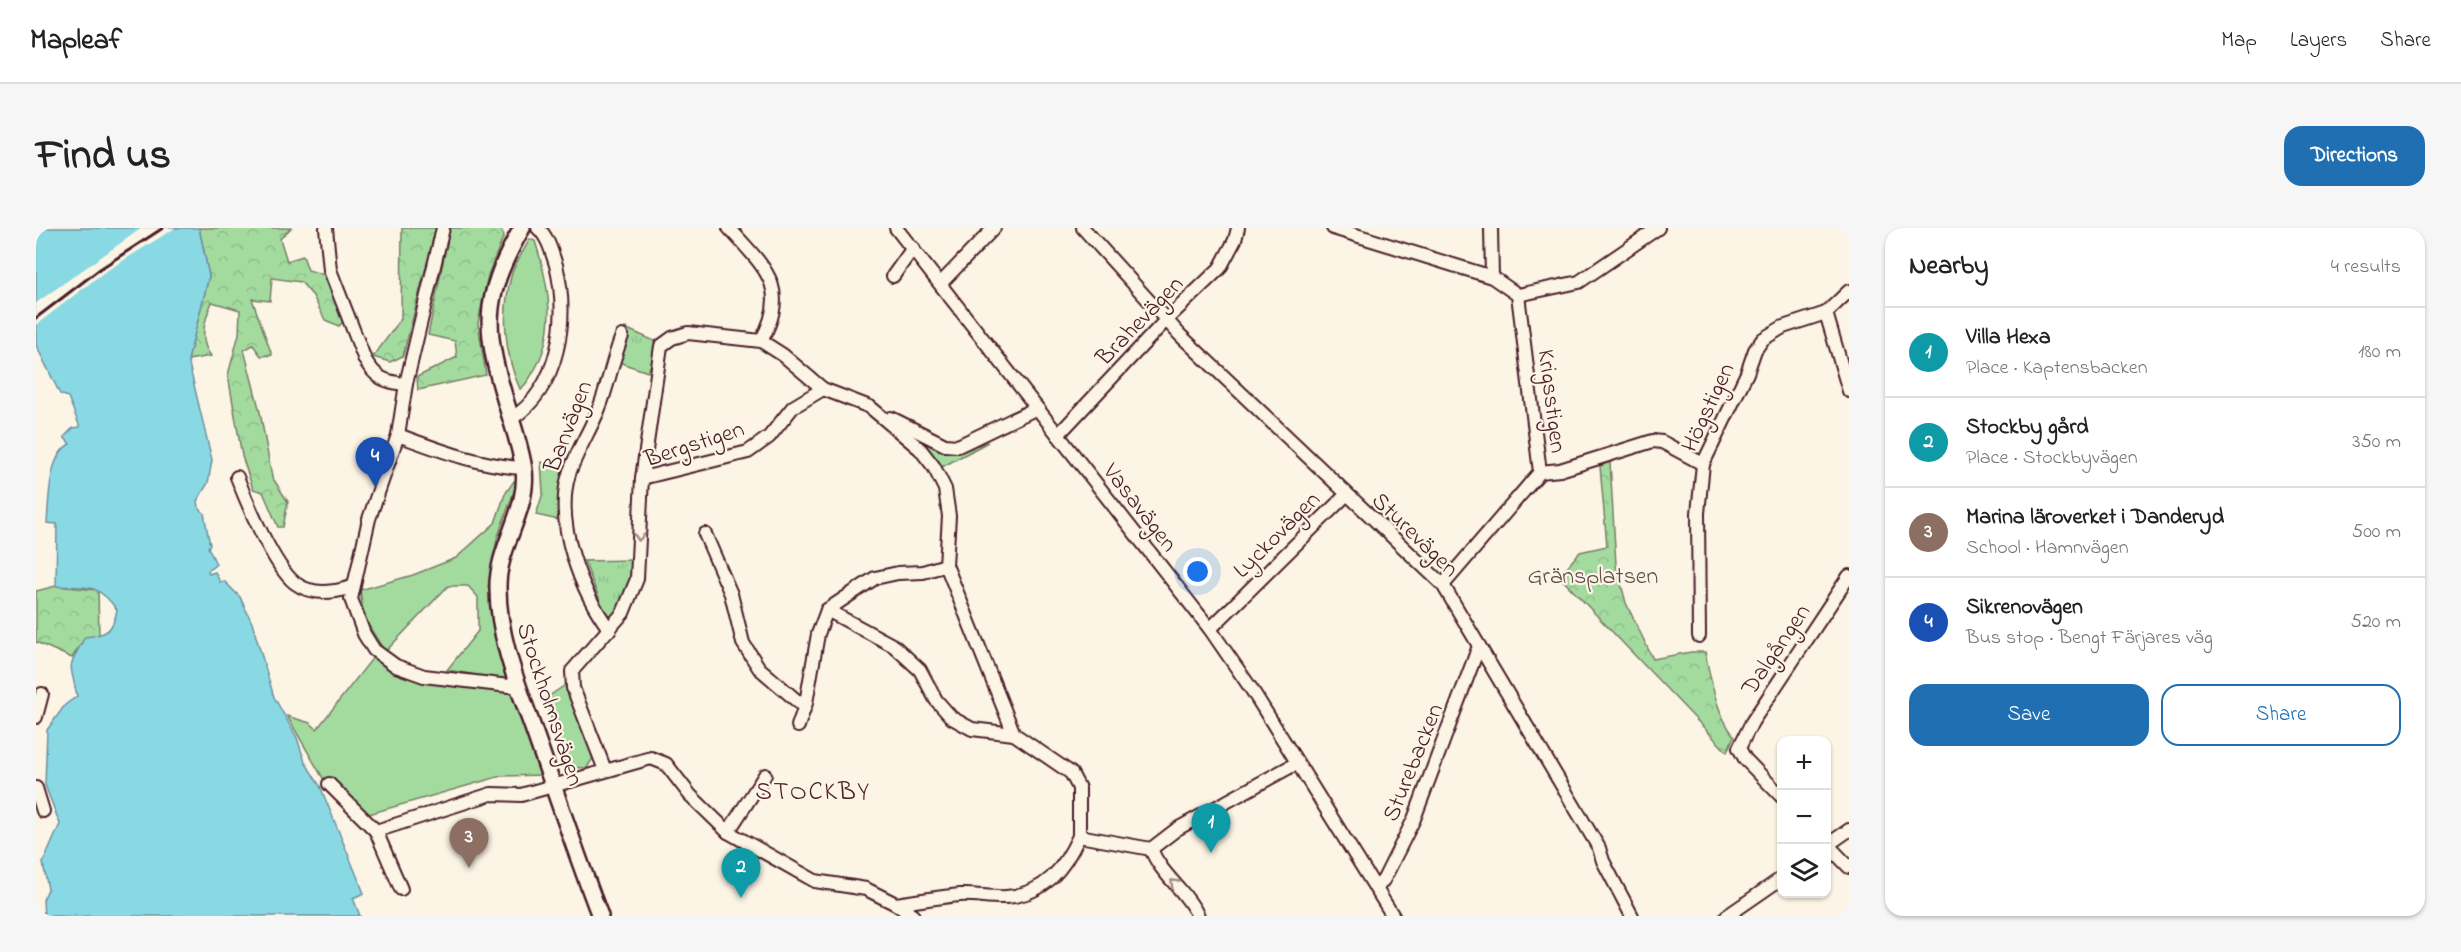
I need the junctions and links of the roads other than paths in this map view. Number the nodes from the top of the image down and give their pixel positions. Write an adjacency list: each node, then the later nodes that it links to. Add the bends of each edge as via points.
1 (326, 228): 23 (street, via 330,270 365,360 384,382)
2 (443, 228): 23 (street)
3 (522, 228): 28 (street, Stockholmsvägen, via 502,263 492,290 489,317 495,366)
4 (538, 228): 28 (street, via 553,255 561,285 559,344 544,382 524,411)
5 (729, 228): 22 (street, via 776,291 773,319)
6 (896, 228): 13 (street, Vasavägen)
7 (994, 228): 16 (street)
8 (1083, 228): 20 (street, Sturevägen)
9 (1238, 228): 20 (street, Brahevägen, via 1220,268)
10 (1333, 228): 15 (street)
11 (1491, 228): 15 (street)
12 (1658, 228): 18 (street, via 1579,282)
13 (913, 248): 14 (street); 16 (street, Vasavägen)
14 (894, 276)
15 (1492, 277): 18 (street)
16 (941, 283): 27 (street, Vasavägen)
17 (1849, 291): 19 (street)
18 (1518, 295): 33 (street, Krigsstigen)
19 (1826, 313): 25 (street); 31 (street, Högstigen, via 1783,327 1763,339)
20 (1166, 320): 30 (street, Brahevägen); 36 (street, Sturevägen)
21 (622, 336): 44 (street, Banvägen, via 564,496 564,517 576,563 591,606)
22 (761, 341): 24 (street); 35 (street, via 672,332 661,346 658,358)
23 (406, 384): 29 (street)
24 (823, 389): 26 (street); 35 (street, Bergstigen, via 793,407 769,437 748,452)
25 (1849, 391)
26 (870, 407): 27 (street, via 951,446 995,430); 38 (street, via 920,449 945,489 950,516)
27 (1037, 408): 30 (street, Vasavägen)
28 (511, 419): 32 (street, Stockholmsvägen)
29 (398, 435): 32 (street, via 447,453 502,467); 41 (street, via 369,519)
30 (1058, 435): 43 (street, Vasavägen)
31 (1703, 464): 33 (street, via 1653,441 1560,470); 45 (street, Högstigen, via 1698,513)
32 (524, 468): 47 (street, Stockholmsvägen, via 525,487 499,562 498,587 500,619)
33 (1540, 472): 40 (street, Krigsstigen)
34 (237, 477): 41 (street, via 277,560 294,583 330,594)
35 (642, 478): 44 (street, Bergstigen, one-way to 44, via 637,579 623,613)
36 (1346, 495): 40 (street, Sturevägen); 43 (street, Lyckovägen)
37 (705, 534): 49 (street, via 731,594 743,643 759,668)
38 (946, 565): 42 (street, via 875,578); 52 (street)
39 (1849, 576): 59 (street, Dalgången, via 1752,722 1739,748)
40 (1443, 585): 46 (street, Sturevägen)
41 (352, 587): 47 (street, via 353,610 363,634 388,662 424,676)
42 (827, 610): 49 (street, via 818,634); 52 (street, via 894,646 920,670 936,700 952,718 972,729)
43 (1210, 628): 53 (street, Vasavägen)
44 (610, 630): 54 (street, Bergstigen, via 573,671 573,688)
45 (1699, 636)
46 (1479, 646): 71 (street, Sturebacken, via 1414,819); 77 (street, Sturevägen, via 1599,848)
47 (518, 685): 57 (street, Stockholmsvägen)
48 (42, 694): 50 (street)
49 (804, 707): 51 (street)
50 (36, 717)
51 (798, 726)
52 (1014, 734): 64 (street, via 1071,773 1079,788)
53 (1297, 763): 66 (street, via 1177,829); 71 (street, Vasavägen)
54 (605, 770): 57 (street); 63 (street, via 651,758 666,764 690,795)
55 (765, 775): 63 (street)
56 (329, 784): 62 (street)
57 (554, 786): 62 (street, via 521,795 491,794); 73 (street, Stockholmsvägen)
58 (36, 789): 60 (street)
59 (1777, 792)
60 (43, 811)
61 (1849, 830): 65 (street)
62 (376, 831): 70 (street)
63 (728, 832): 72 (street, via 815,881 866,889)
64 (1079, 836): 66 (street); 72 (street, via 1069,859 1038,890 1006,897 962,895)
65 (1828, 844)
66 (1151, 849): 75 (street, one-way to 66)
67 (1831, 849): 68 (street)
68 (1849, 867)
69 (1777, 881): 78 (street)
70 (401, 889)
71 (1376, 889): 76 (street, Vasavägen)
72 (896, 904): 74 (street)
73 (600, 916)
74 (913, 916)
75 (1198, 916)
76 (1393, 916)
77 (1632, 916)
78 (1727, 916)

